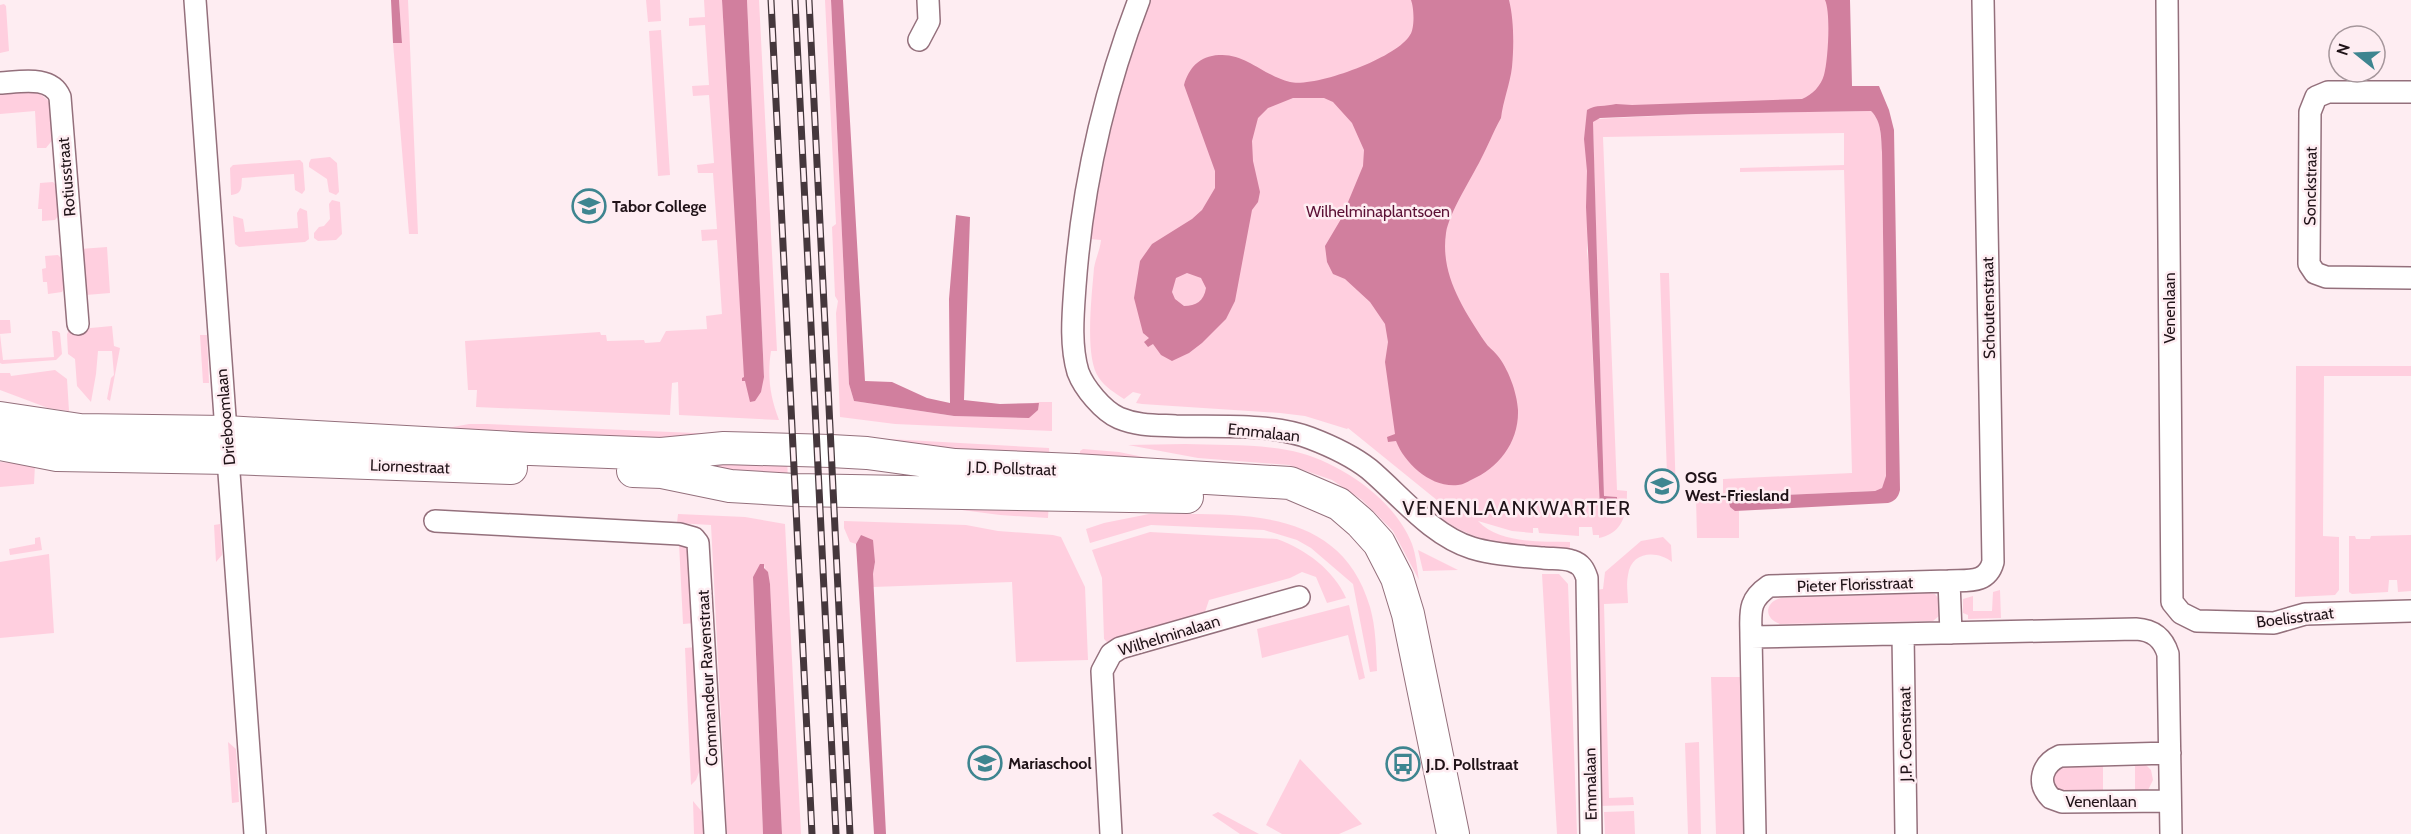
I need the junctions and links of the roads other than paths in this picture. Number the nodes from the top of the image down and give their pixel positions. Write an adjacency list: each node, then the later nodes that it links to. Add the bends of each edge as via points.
1 (195, 0): 13 (street, Drieboomlaan)
2 (928, 0): 6 (street, via 929,21)
3 (1139, 0): 31 (street, Emmalaan, via 1098,134 1078,246 1074,352 1087,391 1116,417 1138,425 1265,429 1304,435 1358,461 1435,528 1469,547 1492,553 1572,560 1584,568)
4 (1983, 0): 17 (street, Schoutenstraat, via 1993,562 1991,570 1978,580)
5 (2167, 0): 20 (street, Venenlaan, via 2172,602)
6 (920, 40)
7 (0, 83): 10 (street, Rotiusstraat, via 44,83 57,90 60,98)
8 (2411, 92): 9 (street, Sonckstraat, via 2328,92 2316,97 2310,112 2309,264 2315,273 2326,277)
9 (2411, 278)
10 (78, 324)
11 (0, 418): 13 (street, Liornestraat)
12 (0, 444): 13 (street, Liornestraat, via 57,455)
13 (228, 445): 14 (street, Liornestraat, via 661,454 724,448); 15 (street, Liornestraat, via 397,466 662,472 730,486); 26 (street, Drieboomlaan)
14 (792, 449): 30 (street, J.D. Pollstraat, via 867,453 955,465 1290,483 1339,504 1379,543 1397,578 1408,614)
15 (819, 491): 29 (street, J.D. Pollstraat, via 1245,498 1285,501 1330,522 1363,554 1382,587 1392,618)
16 (435, 521): 27 (street, Commandeur Ravenstraat, via 680,534 694,538 700,550)
17 (1949, 581): 21 (street); 23 (street, Pieter Florisstraat, via 1769,586 1757,594 1751,606)
18 (1299, 597): 28 (street, Wilhelminalaan, via 1120,648 1111,654 1102,671)
19 (2411, 611): 20 (street, Boelisstraat, via 2305,614 2274,623 2198,621)
20 (2181, 613)
21 (1951, 633): 22 (street); 24 (street, via 2147,629 2160,638 2168,654)
22 (1903, 634): 23 (street); 33 (street, J.P. Coenstraat)
23 (1751, 637): 32 (street, Pieter Florisstraat)
24 (2170, 753): 25 (street); 25 (street, Venenlaan, via 2060,756 2044,769 2042,782 2051,798 2062,802)
25 (2170, 801): 34 (street)
26 (255, 834)
27 (715, 834)
28 (1111, 834)
29 (1433, 834)
30 (1453, 834)
31 (1590, 834)
32 (1755, 834)
33 (1906, 834)
34 (2171, 834)

